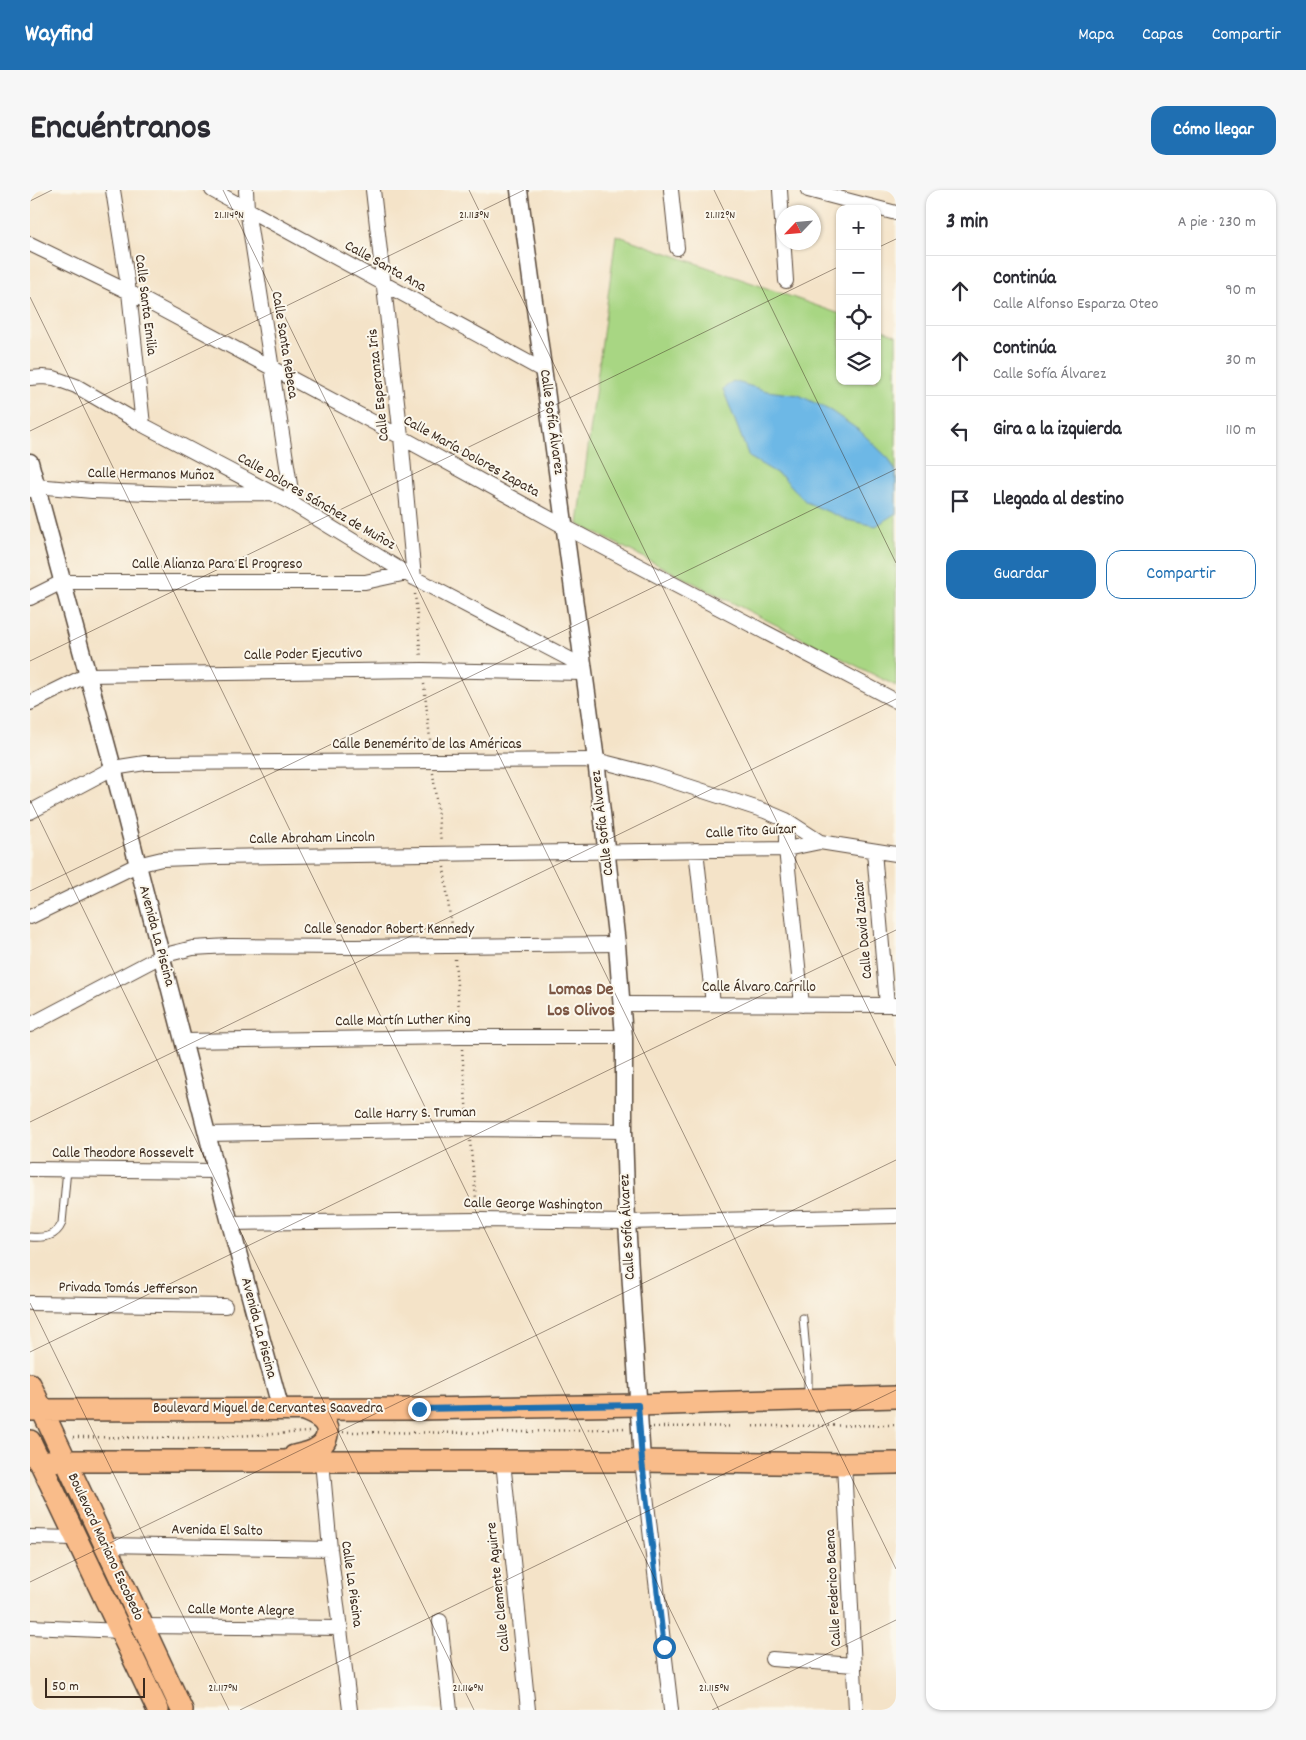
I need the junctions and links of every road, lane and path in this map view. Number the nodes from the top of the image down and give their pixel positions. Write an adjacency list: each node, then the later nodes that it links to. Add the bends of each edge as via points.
1 (113, 190): 15 (street, Calle Santa Emilia)
2 (212, 190): 9 (street, Calle Santa Ana)
3 (246, 190): 9 (street, Calle Santa Rebeca)
4 (373, 190): 14 (street, Calle Esperanza Iris)
5 (518, 190): 17 (street, Calle Sofía Álvarez)
6 (671, 190): 12 (street)
7 (780, 190): 13 (street)
8 (808, 190): 10 (street)
9 (247, 208): 14 (street, Calle Santa Ana); 16 (street, Calle Santa Rebeca)
10 (896, 213)
11 (30, 244): 15 (street, Calle María Dolores Zapata)
12 (677, 248)
13 (786, 281)
14 (384, 285): 17 (street, Calle Santa Ana); 20 (street, Calle Esperanza Iris)
15 (129, 292): 16 (street, Calle María Dolores Zapata); 19 (street, Calle Santa Emilia)
16 (271, 369): 20 (street, Calle María Dolores Zapata); 24 (street, Calle Santa Rebeca)
17 (544, 371): 25 (street, Calle Sofía Álvarez)
18 (30, 378): 19 (street, Calle Dolores Sánchez de Muñoz, via 43,376 63,380)
19 (144, 425): 23 (street, Calle Dolores Sánchez de Muñoz)
20 (401, 437): 25 (street, Calle María Dolores Zapata); 26 (street, Calle Esperanza Iris)
21 (30, 462): 22 (street, Avenida La Piscina)
22 (33, 488): 23 (street, Calle Hermanos Muñoz, via 179,494); 27 (street, Avenida La Piscina)
23 (271, 492): 24 (street, Calle Dolores Sánchez de Muñoz)
24 (293, 504): 26 (street, Calle Dolores Sánchez de Muñoz)
25 (564, 527): 29 (street, Calle Sofía Álvarez); 32 (street, Calle María Dolores Zapata)
26 (410, 575): 27 (street, Calle Alianza Para El Progreso, via 365,582); 29 (street, Calle Dolores Sánchez de Muñoz); 30 (path)
27 (62, 582): 28 (street, Calle Alianza Para El Progreso); 31 (street, Avenida La Piscina)
28 (30, 598)
29 (584, 669): 30 (street, Calle Poder Ejecutivo); 34 (street, Calle Sofía Álvarez)
30 (422, 670): 31 (street, Calle Poder Ejecutivo)
31 (87, 675): 33 (street, Calle Poder Ejecutivo); 35 (street, Avenida La Piscina)
32 (896, 701)
33 (30, 703)
34 (596, 760): 35 (street, Calle Benemérito de las Américas, via 146,763); 37 (street, Calle Benemérito de las Américas, via 765,810); 42 (street, Calle Sofía Álvarez)
35 (113, 768): 36 (street, Calle Benemérito de las Américas); 44 (street, Avenida La Piscina)
36 (30, 812)
37 (786, 820): 38 (street, Calle Benemérito de las Américas); 39 (street)
38 (820, 842): 39 (street, Calle Tito Guízar); 41 (street, Calle Tito Guízar)
39 (786, 849): 40 (street, Calle Tito Guízar); 50 (street)
40 (696, 850): 42 (street, Calle Tito Guízar); 49 (street)
41 (874, 851): 43 (street, Calle Tito Guízar); 51 (street, Calle David Zaizar)
42 (606, 852): 44 (street, Calle Abraham Lincoln, via 217,857 162,859); 46 (street, Calle Sofía Álvarez)
43 (896, 854)
44 (137, 865): 45 (street, Calle Abraham Lincoln); 47 (street, Avenida La Piscina)
45 (30, 917)
46 (617, 944): 47 (street, Calle Senador Robert Kennedy, via 229,946 193,948); 48 (street, Calle Sofía Álvarez)
47 (161, 956): 52 (street, Calle Senador Robert Kennedy); 54 (street, Avenida La Piscina)
48 (622, 1004): 49 (street, Calle Álvaro Carrillo); 53 (street, Calle Sofía Álvarez)
49 (713, 1004): 50 (street, Calle Álvaro Carrillo)
50 (802, 1005): 51 (street, Calle Álvaro Carrillo)
51 (892, 1005)
52 (30, 1025)
53 (624, 1037): 54 (street, Calle Martín Luther King); 55 (street, Calle Sofía Álvarez)
54 (183, 1040): 56 (street, Avenida La Piscina)
55 (624, 1131): 56 (street, Calle Harry S. Truman, via 468,1129); 61 (street, Calle Sofía Álvarez)
56 (207, 1134): 59 (street, Avenida La Piscina)
57 (30, 1169): 58 (street, Calle Theodore Rossevelt)
58 (67, 1169): 59 (street, Calle Theodore Rossevelt); 63 (lane, via 59,1230 51,1236)
59 (216, 1171): 62 (street, Avenida La Piscina)
60 (896, 1216): 61 (street, Calle George Washington)
61 (627, 1222): 62 (street, Calle George Washington); 70 (street, Calle Sofía Álvarez)
62 (230, 1223): 72 (street, Avenida La Piscina)
63 (30, 1237)
64 (30, 1303): 65 (street, Privada Tomás Jefferson)
65 (226, 1306)
66 (803, 1318): 69 (lane)
67 (30, 1384): 71 (main road, Boulevard Mariano Escobedo)
68 (896, 1397): 69 (main road, Boulevard Miguel de Cervantes Saavedra)
69 (808, 1400): 70 (main road, Boulevard Miguel de Cervantes Saavedra)
70 (638, 1405): 73 (main road, Boulevard Miguel de Cervantes Saavedra); 75 (street, Calle Sofía Álvarez)
71 (36, 1409): 72 (main road, Boulevard Miguel de Cervantes Saavedra); 77 (main road, Boulevard Mariano Escobedo)
72 (281, 1410): 73 (main road, Boulevard Miguel de Cervantes Saavedra)
73 (304, 1410): 76 (main road, via 320,1417)
74 (896, 1425): 75 (path)
75 (639, 1428): 76 (path, via 495,1433); 83 (street, Calle Sofía Álvarez)
76 (328, 1432): 77 (path, via 196,1438); 80 (main road, via 327,1439 315,1450)
77 (55, 1437): 79 (main road, Boulevard Mariano Escobedo)
78 (34, 1451): 79 (main road); 87 (main road, Boulevard Mariano Escobedo)
79 (65, 1461): 80 (main road); 88 (main road, Boulevard Mariano Escobedo)
80 (276, 1461): 81 (main road)
81 (322, 1461): 82 (main road); 89 (street, Calle La Piscina)
82 (503, 1461): 83 (main road); 101 (street, Calle Clemente Aguirre)
83 (642, 1461): 85 (main road); 102 (street)
84 (896, 1463): 85 (main road)
85 (844, 1464): 96 (street, Calle Federico Baena)
86 (30, 1537): 87 (street)
87 (76, 1538): 94 (main road, Boulevard Mariano Escobedo)
88 (104, 1545): 89 (street, Avenida El Salto); 91 (main road, Boulevard Mariano Escobedo)
89 (330, 1549): 93 (street, Calle La Piscina)
90 (440, 1621): 100 (street)
91 (142, 1626): 93 (street, Calle Monte Alegre); 98 (main road, Boulevard Mariano Escobedo)
92 (30, 1627): 94 (street)
93 (341, 1628): 99 (street, Calle La Piscina)
94 (120, 1631): 97 (main road, Boulevard Mariano Escobedo)
95 (772, 1659): 96 (street)
96 (854, 1665): 103 (street, Calle Federico Baena)
97 (158, 1710)
98 (182, 1710)
99 (350, 1710)
100 (450, 1710)
101 (528, 1710)
102 (671, 1710)
103 (856, 1710)

